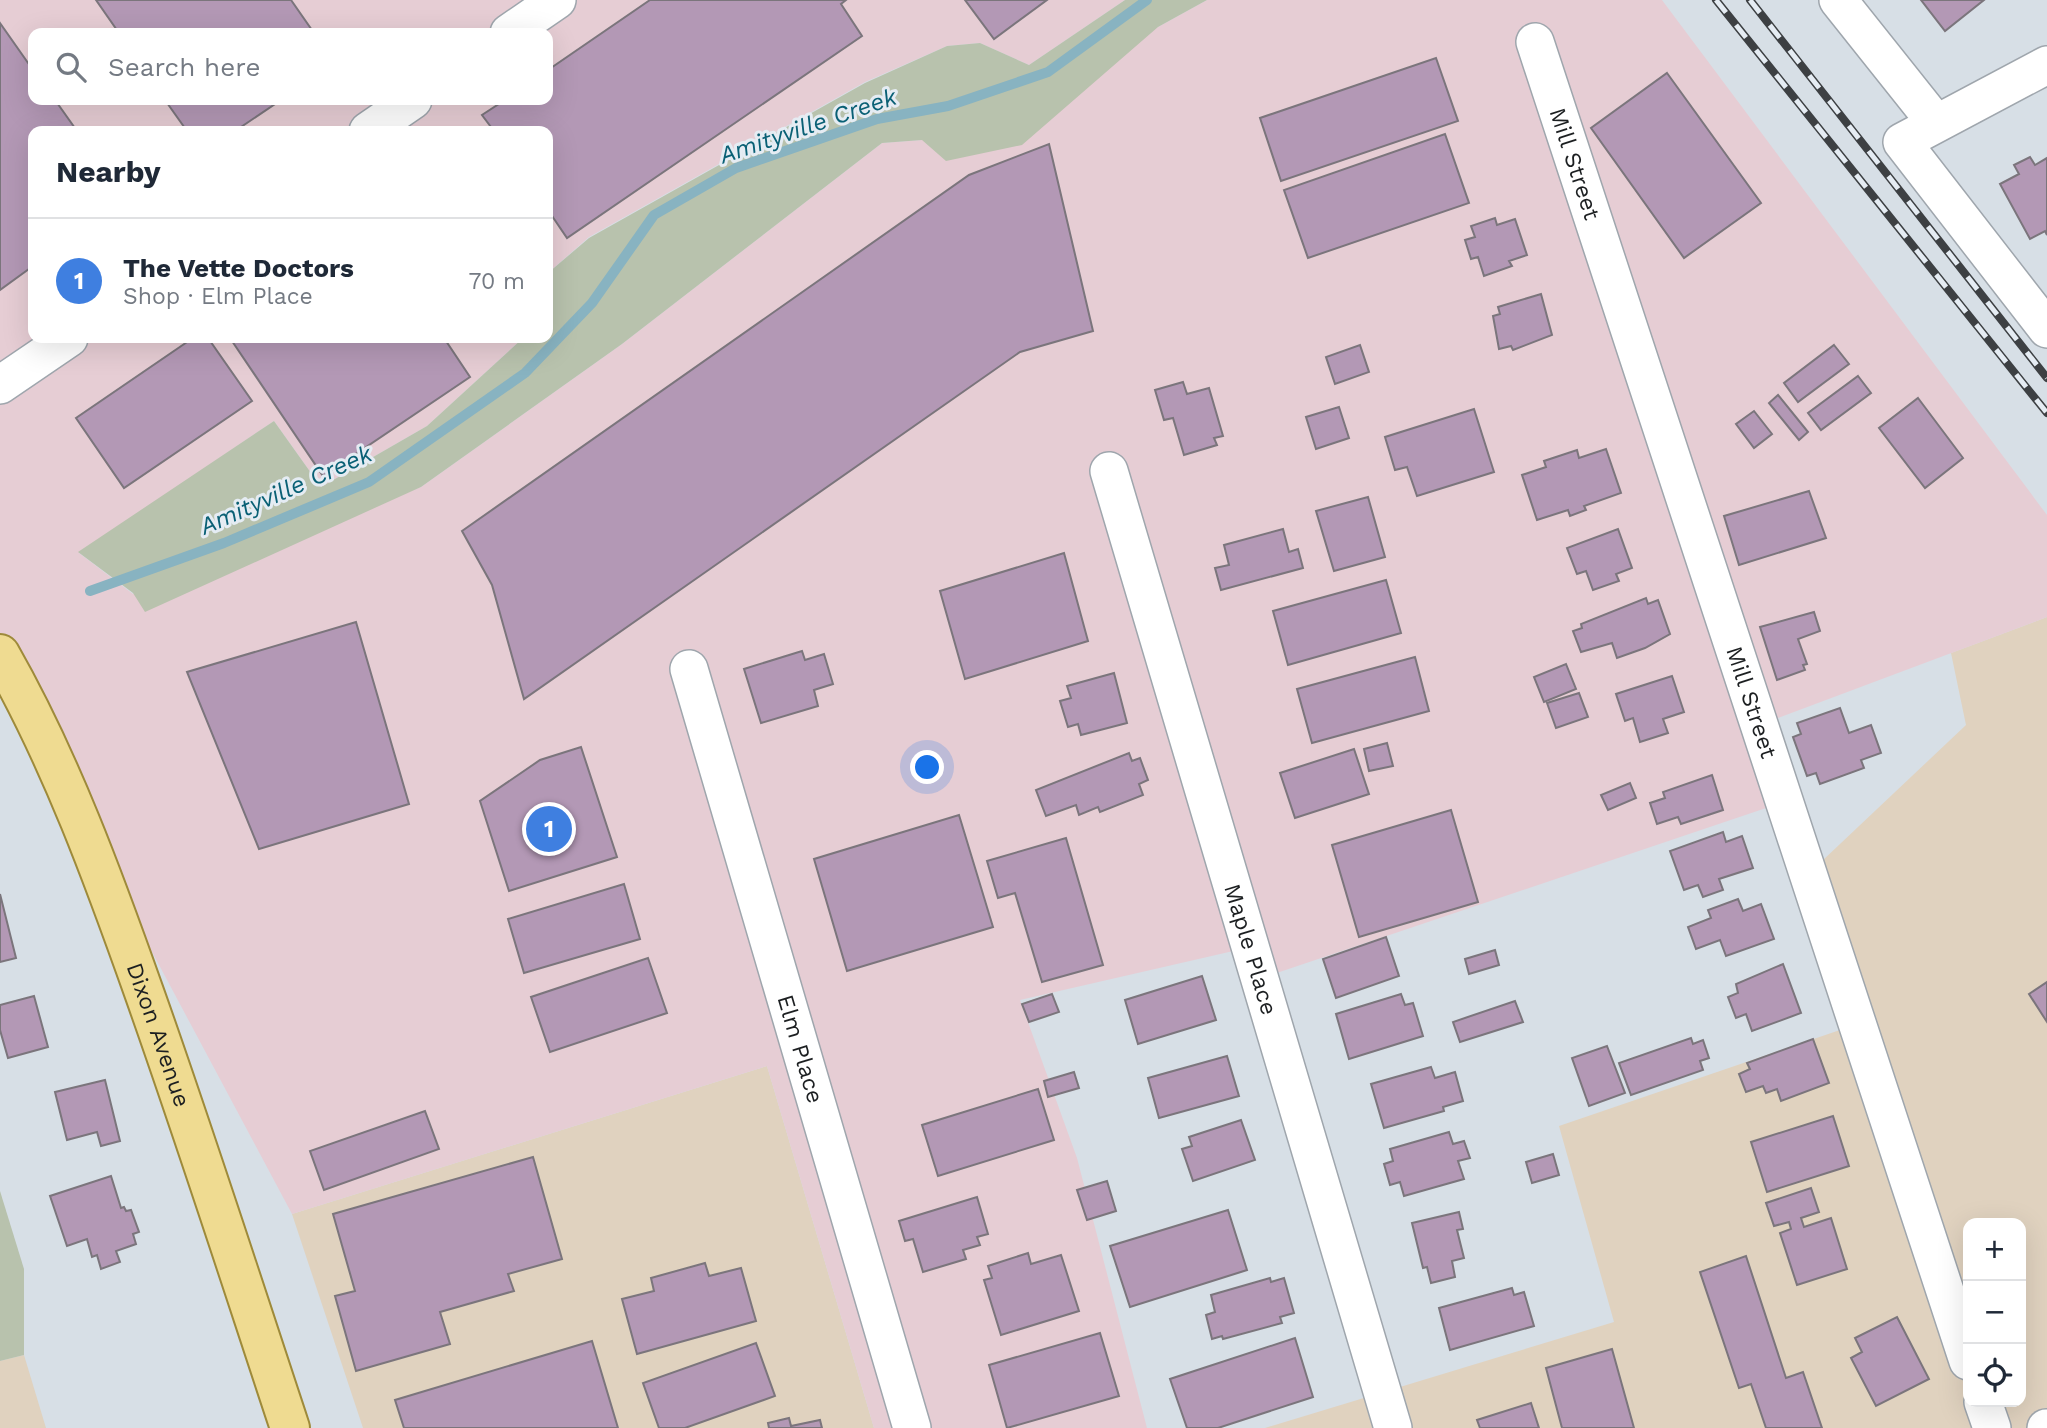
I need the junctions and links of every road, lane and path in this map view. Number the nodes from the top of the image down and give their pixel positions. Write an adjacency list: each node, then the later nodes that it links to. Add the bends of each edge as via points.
1 (557, 0): 3 (street)
2 (1839, 0): 7 (street)
3 (516, 28)
4 (1535, 42): 15 (street, Mill Street)
5 (2047, 65): 7 (street)
6 (406, 105): 8 (street)
7 (1936, 123): 9 (street, via 1902,142)
8 (375, 126)
9 (2047, 329)
10 (62, 343): 11 (street)
11 (0, 385)
12 (1109, 471): 19 (street, Maple Place)
13 (0, 654): 17 (main road, Dixon Avenue, via 66,788 123,930)
14 (689, 669): 18 (street, Elm Place)
15 (1963, 1346)
16 (1985, 1407): 20 (street)
17 (290, 1428)
18 (912, 1428)
19 (1393, 1428)
20 (1992, 1428)

